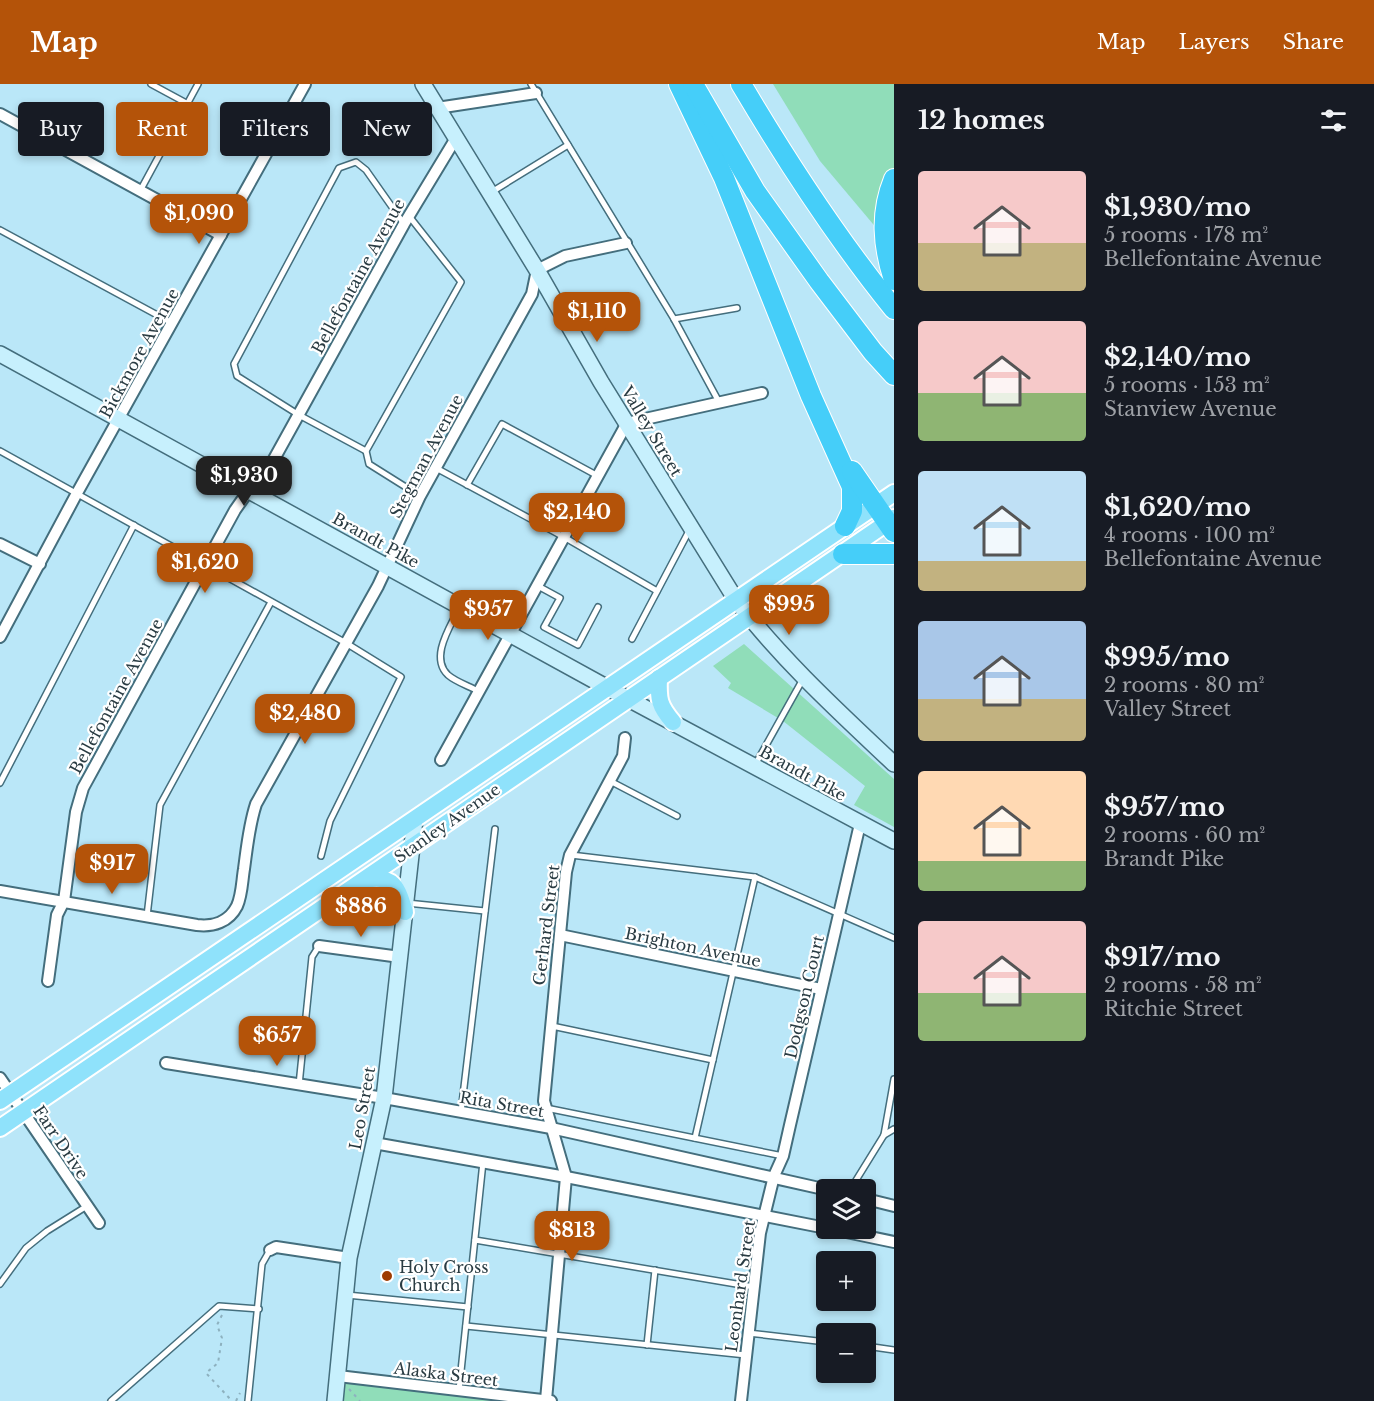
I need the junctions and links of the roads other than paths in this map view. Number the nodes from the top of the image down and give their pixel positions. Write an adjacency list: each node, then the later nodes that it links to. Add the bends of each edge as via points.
1 (151, 84): 9 (lane)
2 (198, 84): 10 (lane)
3 (305, 84): 21 (street, Bickmore Avenue)
4 (423, 84): 11 (street, Valley Street)
5 (679, 84): 36 (highway, via 724,178)
6 (693, 84): 30 (highway, via 755,191 819,281)
7 (741, 84): 26 (highway, via 782,152)
8 (534, 89): 11 (street); 14 (lane)
9 (184, 102)
10 (189, 102)
11 (437, 108): 13 (street, Valley Street)
12 (0, 114): 17 (street)
13 (456, 138): 18 (street, Valley Street); 19 (street, Bellefontaine Avenue)
14 (568, 146): 18 (lane); 22 (lane)
15 (159, 156): 17 (lane)
16 (894, 179): 24 (highway, via 883,221)
17 (140, 191): 21 (street)
18 (489, 193): 23 (street, Valley Street)
19 (406, 220): 33 (street, Bellefontaine Avenue); 33 (lane, via 356,162 339,168 234,364 237,376); 38 (lane, via 461,282)
20 (0, 230): 28 (lane)
21 (221, 235): 28 (street, Bickmore Avenue)
22 (626, 243): 23 (street, via 565,256); 27 (lane)
23 (537, 270): 35 (street, Valley Street); 39 (street, Stegman Avenue, via 532,295)
24 (894, 280)
25 (737, 308): 27 (lane)
26 (894, 309)
27 (674, 319): 32 (lane)
28 (172, 323): 34 (street, Bickmore Avenue)
29 (0, 354): 34 (street, Brandt Pike)
30 (894, 375)
31 (762, 393): 32 (street)
32 (719, 402): 35 (street)
33 (298, 415): 38 (lane); 42 (street, Bellefontaine Avenue, via 263,479)
34 (119, 419): 42 (street, Brandt Pike); 43 (street, Bickmore Avenue)
35 (627, 423): 40 (street); 50 (street, Valley Street)
36 (824, 425): 46 (highway); 49 (highway, via 852,487 852,511)
37 (0, 451): 43 (lane)
38 (366, 451): 45 (lane, via 369,464)
39 (436, 468): 41 (lane); 45 (street, Stegman Avenue)
40 (598, 476): 41 (lane, via 502,424); 51 (street)
41 (467, 485): 51 (lane)
42 (249, 490): 56 (street, Bellefontaine Avenue); 57 (street, Brandt Pike)
43 (77, 493): 48 (lane); 55 (street, Bickmore Avenue)
44 (894, 493): 46 (main road, Stanley Avenue)
45 (420, 496): 57 (street, Stegman Avenue)
46 (875, 506): 47 (highway); 49 (main road, Stanley Avenue)
47 (892, 524): 53 (main road, Stanley Avenue)
48 (134, 525): 56 (lane); 80 (lane)
49 (845, 526): 60 (main road, Stanley Avenue)
50 (691, 528): 59 (lane); 60 (street, Valley Street)
51 (564, 537): 58 (street); 59 (lane)
52 (0, 544): 55 (street)
53 (843, 554): 54 (highway); 64 (main road, Stanley Avenue)
54 (894, 554)
55 (40, 564): 66 (street, Bickmore Avenue)
56 (205, 565): 61 (lane); 92 (street, Bellefontaine Avenue, via 83,788)
57 (385, 566): 62 (street, Brandt Pike); 68 (street, Stegman Avenue)
58 (537, 586): 63 (lane, via 560,598 544,627 578,645); 65 (street)
59 (657, 591): 67 (lane)
60 (736, 600): 64 (street, Valley Street); 71 (main road, Stanley Avenue)
61 (271, 602): 68 (lane); 96 (lane, via 160,805)
62 (460, 606): 65 (street, Brandt Pike); 72 (lane, via 441,647 441,664 448,675)
63 (598, 607)
64 (749, 617): 69 (street, Valley Street); 70 (main road, Stanley Avenue)
65 (510, 635): 71 (street, Brandt Pike); 72 (street)
66 (0, 637)
67 (632, 639)
68 (346, 643): 88 (lane, via 401,677 330,821); 96 (street, Stegman Avenue, via 256,804 240,897 229,916 206,926)
69 (804, 677): 77 (street, Valley Street); 78 (lane)
70 (659, 678): 73 (main road, Stanley Avenue); 74 (main road, via 662,709)
71 (606, 687): 73 (street, Brandt Pike); 82 (main road, Stanley Avenue)
72 (479, 692): 76 (street)
73 (628, 699): 74 (street, Brandt Pike); 86 (main road, Stanley Avenue)
74 (673, 722): 78 (street, Brandt Pike)
75 (625, 738): 79 (street, Gerhard Street, via 623,756)
76 (441, 760)
77 (894, 764)
78 (754, 767): 83 (street, Brandt Pike)
79 (610, 782): 81 (lane); 87 (street, Gerhard Street)
80 (0, 783)
81 (678, 816)
82 (415, 819): 86 (street, Leo Street); 110 (main road, Stanley Avenue)
83 (860, 824): 85 (street, Brandt Pike); 95 (street, Dodgson Court)
84 (495, 829): 94 (lane)
85 (894, 842)
86 (412, 848): 90 (main road, Stanley Avenue); 93 (street, Leo Street)
87 (570, 855): 89 (lane); 97 (street, Gerhard Street)
88 (321, 856)
89 (755, 877): 95 (lane); 101 (lane)
90 (365, 880): 93 (main road, via 379,877 389,881 399,890); 113 (main road, Stanley Avenue)
91 (0, 891): 92 (street)
92 (64, 901): 96 (street); 102 (street, Bellefontaine Avenue, via 57,915)
93 (405, 907): 94 (lane); 100 (street, Leo Street)
94 (485, 911): 114 (lane)
95 (838, 913): 98 (lane); 103 (street, Dodgson Court)
96 (147, 916)
97 (560, 935): 101 (street, Brighton Avenue); 104 (street, Gerhard Street)
98 (894, 938)
99 (319, 946): 100 (street); 109 (lane, via 312,957)
100 (400, 957): 111 (street, Leo Street)
101 (734, 971): 103 (street, Brighton Avenue); 105 (lane)
102 (48, 981)
103 (821, 989): 121 (street, Dodgson Court)
104 (550, 1025): 105 (lane); 112 (street, Gerhard Street)
105 (713, 1060): 119 (lane)
106 (166, 1064): 109 (street, Rita Street)
107 (0, 1078): 110 (street, Farr Drive)
108 (894, 1079): 118 (lane)
109 (299, 1085): 111 (street, Rita Street)
110 (5, 1098): 113 (street, Farr Drive)
111 (384, 1098): 114 (street, Rita Street); 120 (street, Leo Street)
112 (544, 1107): 116 (street, Gerhard Street); 119 (lane)
113 (23, 1112): 115 (main road, Stanley Avenue); 128 (street, Farr Drive)
114 (461, 1112): 116 (street, Rita Street)
115 (0, 1128)
116 (551, 1128): 123 (street, Rita Street); 124 (street, Gerhard Street)
117 (894, 1129): 118 (lane)
118 (884, 1135): 125 (lane)
119 (695, 1138): 121 (lane)
120 (374, 1143): 122 (street); 138 (street, Leo Street)
121 (783, 1156): 123 (street, Dodgson Court)
122 (483, 1162): 124 (street); 134 (lane)
123 (774, 1176): 126 (street, Rita Street); 130 (street, Leonhard Street)
124 (566, 1177): 130 (street); 137 (street)
125 (857, 1179)
126 (816, 1187)
127 (876, 1201): 129 (street)
128 (87, 1206): 131 (street, Farr Drive); 140 (lane, via 26,1248)
129 (894, 1206)
130 (765, 1216): 132 (street); 141 (street, Leonhard Street)
131 (99, 1223)
132 (816, 1226)
133 (876, 1238): 135 (street)
134 (475, 1240): 137 (lane); 143 (lane)
135 (894, 1242)
136 (270, 1250): 138 (street, via 276,1247); 144 (lane, via 262,1264)
137 (559, 1254): 139 (lane); 147 (street)
138 (349, 1258): 142 (street, Leo Street)
139 (655, 1270): 141 (lane); 149 (lane)
140 (0, 1284)
141 (754, 1287): 146 (street, Leonhard Street)
142 (346, 1295): 143 (lane); 153 (street, Leo Street)
143 (468, 1307): 145 (lane)
144 (259, 1308): 156 (lane, via 219,1306); 157 (lane)
145 (466, 1326): 147 (lane); 154 (lane)
146 (748, 1333): 148 (lane); 152 (street, Leonhard Street)
147 (552, 1335): 149 (lane); 155 (street)
148 (816, 1341)
149 (647, 1345): 152 (lane)
150 (876, 1347): 151 (lane)
151 (894, 1350)
152 (746, 1355): 160 (street, Leonhard Street)
153 (338, 1376): 154 (street, Alaska Street); 158 (street, Leo Street)
154 (459, 1390): 155 (street, Alaska Street)
155 (546, 1400): 159 (street, Alaska Street)
156 (111, 1401)
157 (248, 1401)
158 (335, 1401)
159 (551, 1401)
160 (741, 1401)

